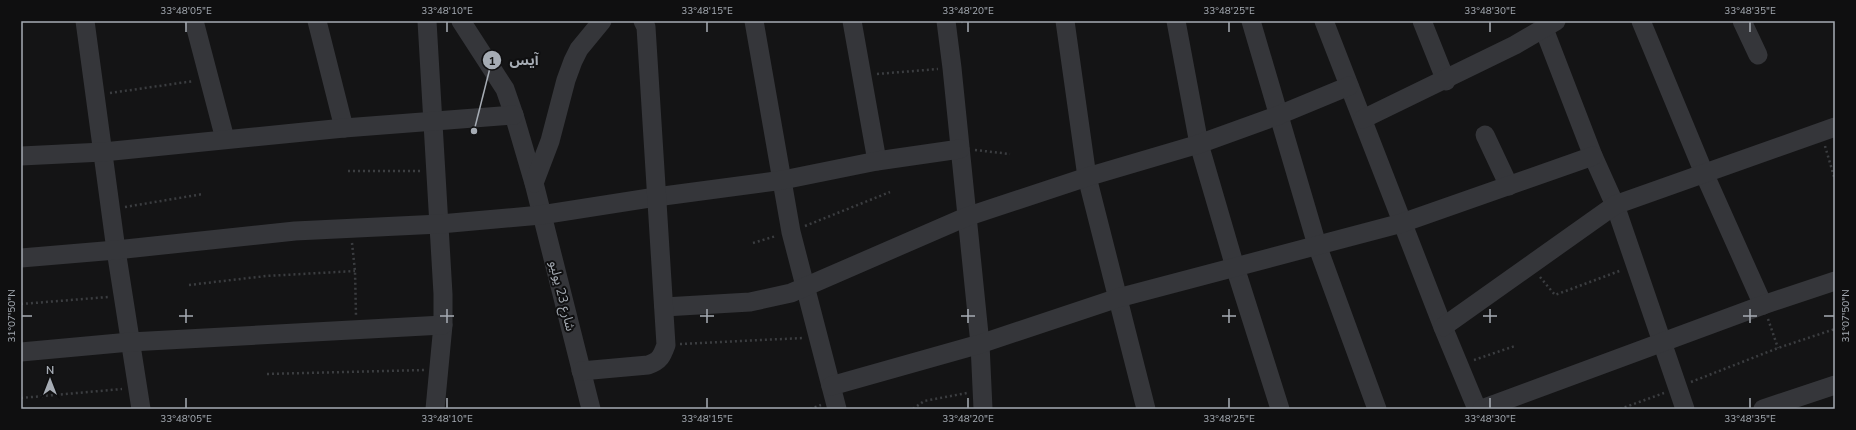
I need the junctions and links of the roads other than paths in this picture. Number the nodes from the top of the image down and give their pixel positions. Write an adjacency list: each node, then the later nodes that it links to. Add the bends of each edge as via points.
1 (85, 21): 32 (street)
2 (194, 21): 29 (street)
3 (317, 21): 26 (street)
4 (427, 21): 25 (street)
5 (602, 21): 39 (street, via 579,48 573,60 550,141)
6 (643, 21): 41 (street, via 646,27)
7 (754, 21): 38 (street)
8 (852, 21): 35 (street)
9 (946, 21): 31 (street)
10 (1065, 21): 37 (street)
11 (1176, 21): 30 (street)
12 (1251, 21): 23 (street)
13 (1324, 21): 21 (street)
14 (1422, 21): 20 (street)
15 (1641, 21): 36 (street)
16 (1742, 21): 19 (street)
17 (1550, 25): 20 (street); 34 (street)
18 (465, 26): 22 (street, شارع 23 يوليو, via 505,89)
19 (1758, 55)
20 (1446, 81): 24 (street)
21 (1349, 86): 23 (street); 24 (street)
22 (514, 115): 25 (street); 39 (street, شارع 23 يوليو)
23 (1279, 115): 30 (street); 47 (street)
24 (1364, 120): 45 (street)
25 (433, 122): 26 (street); 46 (street)
26 (344, 128): 29 (street)
27 (1828, 130): 36 (street)
28 (1485, 134): 40 (street)
29 (225, 139): 32 (street)
30 (1199, 144): 37 (street); 50 (street)
31 (960, 149): 35 (street); 44 (street)
32 (103, 152): 33 (street); 48 (street)
33 (21, 156)
34 (1593, 156): 40 (street); 42 (street)
35 (877, 161): 38 (street)
36 (1704, 173): 42 (street); 54 (street)
37 (1087, 177): 44 (street); 53 (street)
38 (783, 180): 41 (street); 52 (street, via 791,232)
39 (534, 183): 43 (street, شارع 23 يوليو)
40 (1509, 186): 45 (street)
41 (656, 197): 43 (street); 55 (street)
42 (1615, 205): 57 (street); 60 (street)
43 (541, 215): 46 (street); 62 (street, شارع 23 يوليو)
44 (966, 217): 52 (street); 59 (street)
45 (1402, 223): 47 (street); 57 (street)
46 (440, 224): 48 (street, via 295,231); 56 (street)
47 (1317, 245): 50 (street); 72 (street)
48 (116, 250): 49 (street); 58 (street)
49 (21, 258)
50 (1235, 267): 53 (street); 71 (street)
51 (1835, 281): 54 (street)
52 (804, 286): 55 (street, via 791,293 765,300); 64 (street)
53 (1118, 298): 59 (street); 65 (street)
54 (1763, 305): 60 (street)
55 (664, 307): 62 (street, via 666,345 661,358 652,363)
56 (442, 325): 58 (street); 67 (street)
57 (1444, 327): 73 (street)
58 (130, 342): 61 (street); 66 (street)
59 (980, 344): 64 (street); 70 (street)
60 (1662, 344): 74 (street); 75 (street)
61 (21, 352)
62 (580, 371): 68 (street, شارع 23 يوليو)
63 (1835, 385): 76 (street)
64 (831, 386): 69 (street)
65 (1141, 408)
66 (141, 409)
67 (434, 409)
68 (591, 409)
69 (837, 409)
70 (983, 409)
71 (1280, 409)
72 (1377, 409)
73 (1477, 409)
74 (1482, 409)
75 (1685, 409)
76 (1763, 409)

